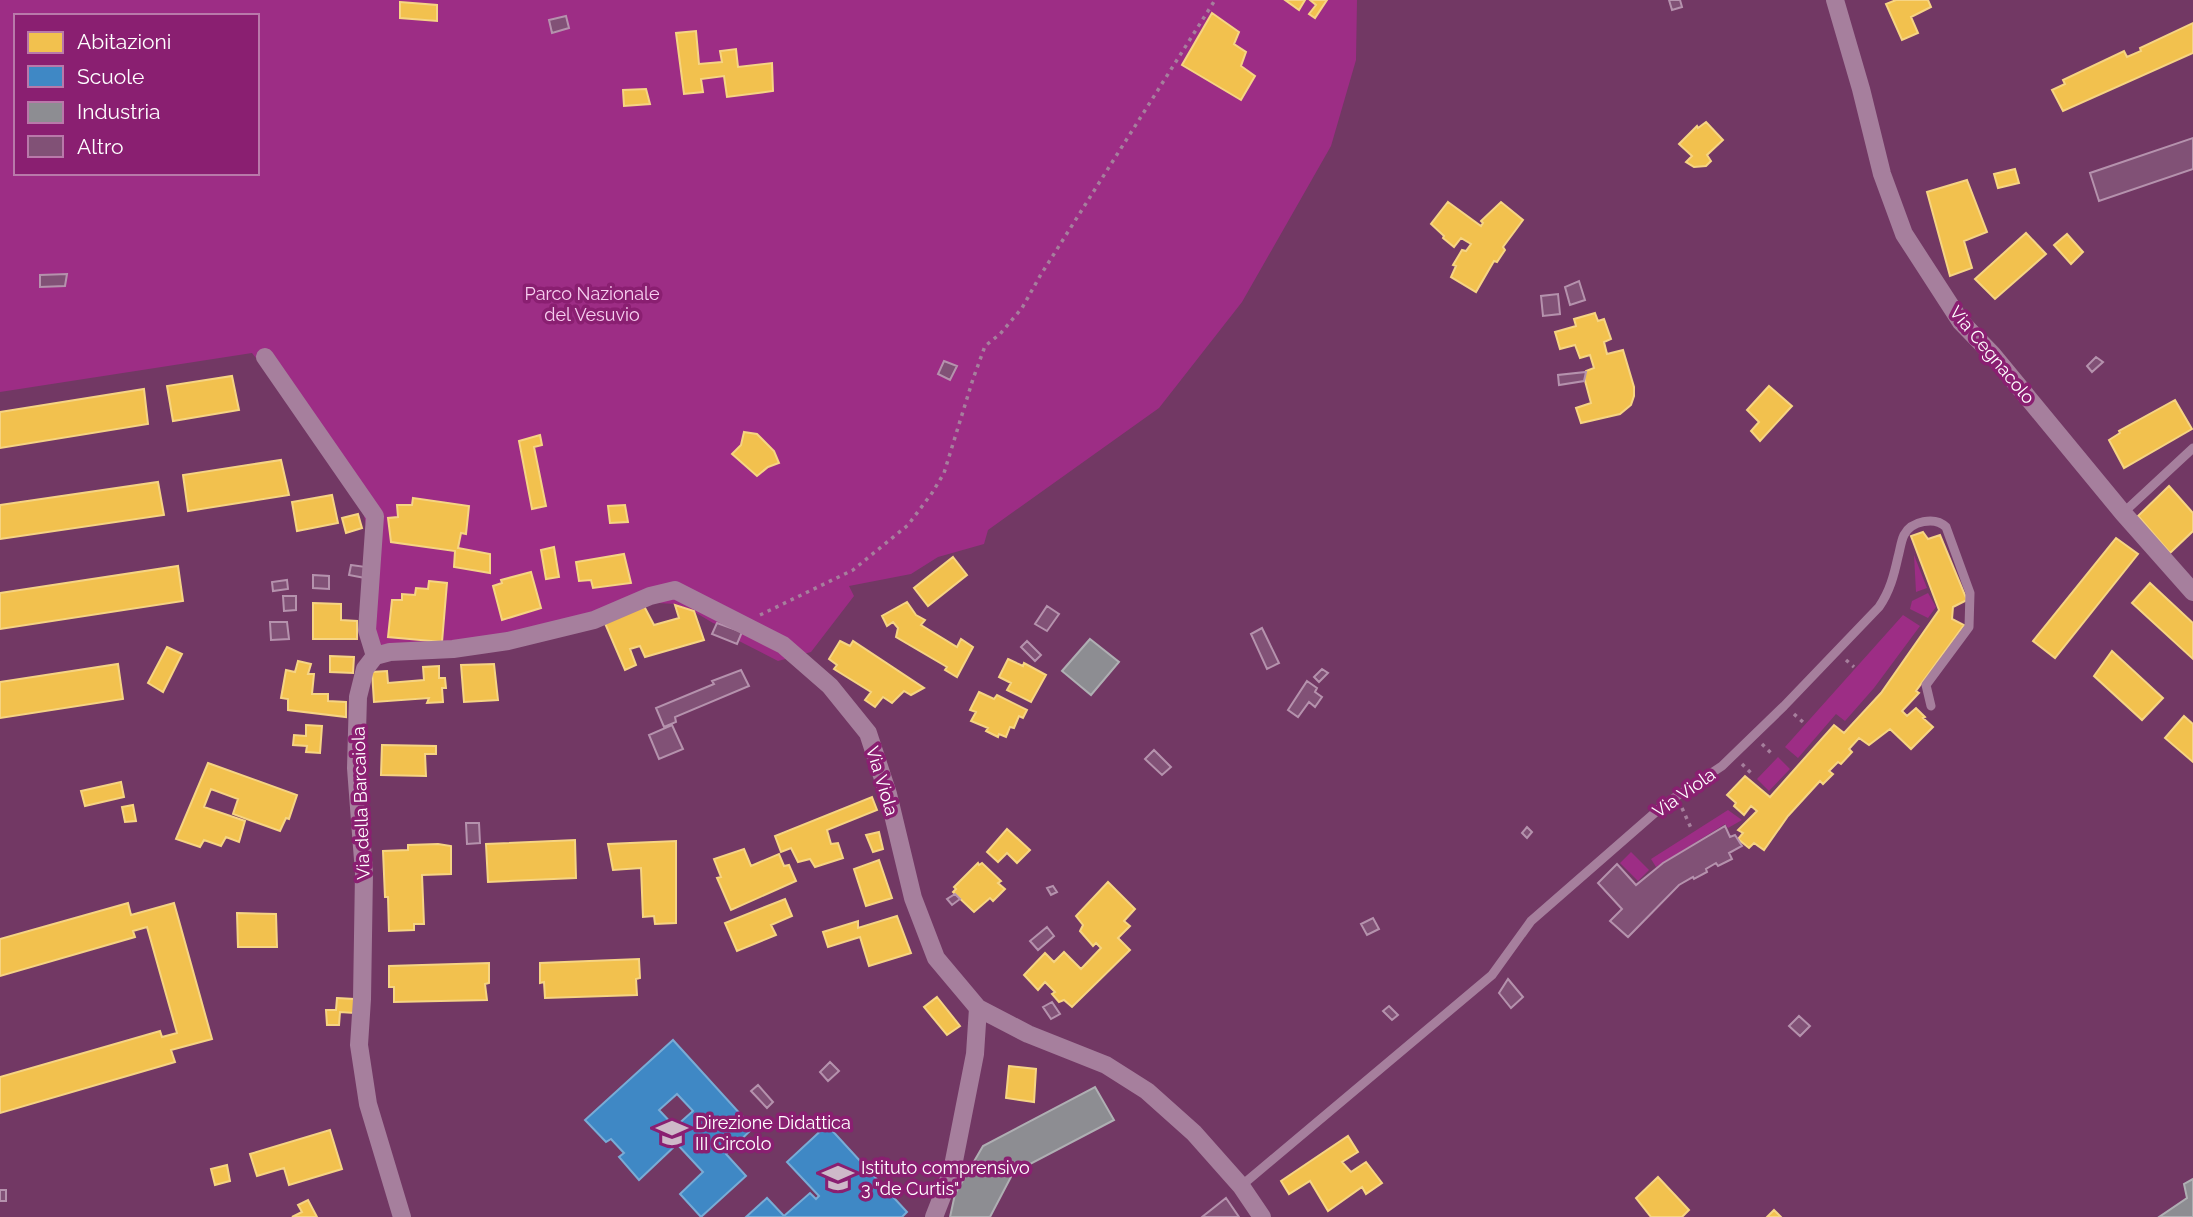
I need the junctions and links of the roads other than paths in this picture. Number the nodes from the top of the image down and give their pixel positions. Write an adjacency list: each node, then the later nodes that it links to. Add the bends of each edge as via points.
1 (1835, 0): 4 (street, Via Cegnacolo, via 1882,174 1904,234 1961,322)
2 (265, 357): 6 (street, via 375,516 367,630)
3 (2193, 448): 4 (lane)
4 (2123, 513): 5 (street, Via Cegnacolo)
5 (2193, 592)
6 (375, 656): 8 (street, Via Viola, via 508,641 594,620 676,590 783,645 830,686 868,733 913,898 936,958); 10 (street, Via della Barcaiola, via 365,669 358,697 356,768 364,873 359,1045 368,1104)
7 (1931, 706): 9 (lane, Via Viola, via 1926,685 1969,626 1970,593 1946,527 1930,520 1905,533 1889,592 1879,607 1722,766 1622,839 1531,921 1492,975)
8 (978, 1009): 9 (street, Via Viola, via 1106,1065 1147,1091 1194,1133); 11 (street, via 975,1054 951,1171)
9 (1241, 1186): 12 (street, Via Viola)
10 (402, 1217)
11 (934, 1217)
12 (1262, 1217)

